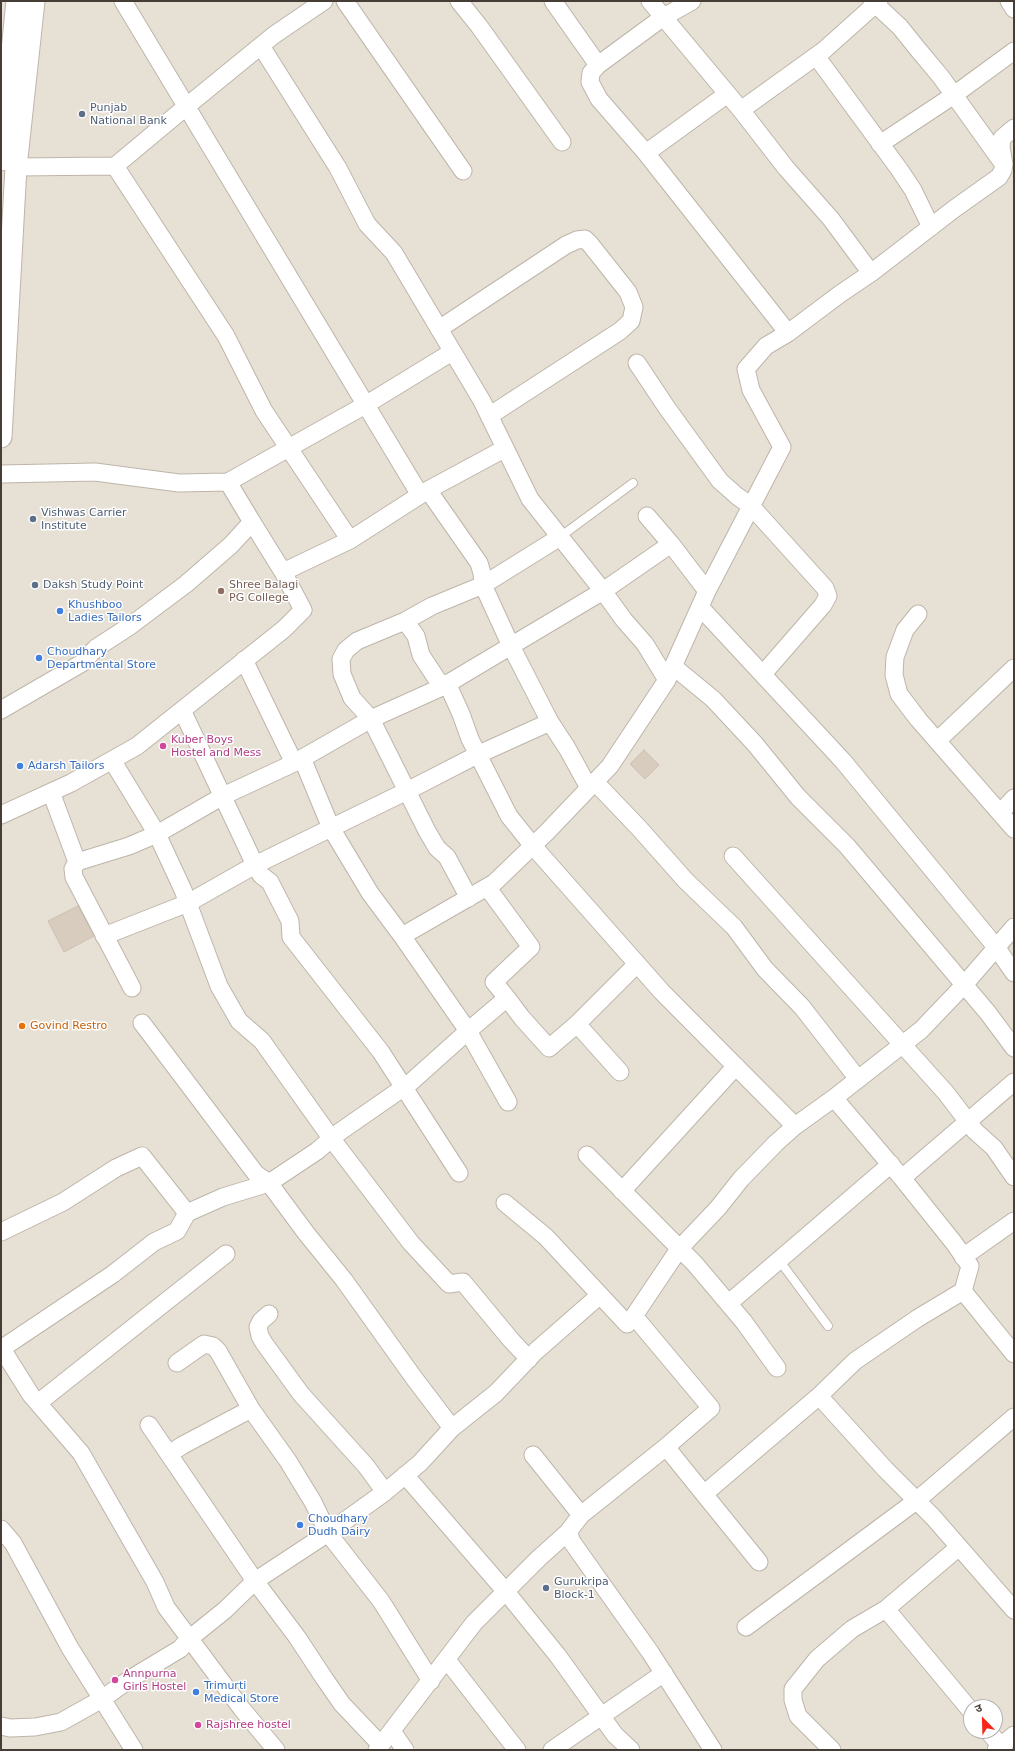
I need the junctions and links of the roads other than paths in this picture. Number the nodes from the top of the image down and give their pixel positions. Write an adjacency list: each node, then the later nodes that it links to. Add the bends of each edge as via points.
1 (16, 1): 26 (street)
2 (34, 1): 26 (street)
3 (123, 1): 20 (street)
4 (324, 1): 14 (street)
5 (345, 1): 29 (street)
6 (459, 1): 23 (street, via 480,26)
7 (553, 1): 17 (street)
8 (650, 1): 13 (street)
9 (692, 1): 13 (street)
10 (1009, 1): 12 (street)
11 (875, 2): 16 (street); 19 (street, via 900,27)
12 (1014, 8)
13 (662, 18): 17 (street); 18 (street)
14 (261, 46): 20 (street); 32 (street, via 338,168 367,224 394,253)
15 (1014, 51): 19 (street)
16 (816, 56): 21 (street); 24 (street)
17 (598, 65): 25 (street, via 591,73 592,88)
18 (726, 94): 21 (street); 25 (street)
19 (954, 95): 24 (street); 27 (street)
20 (187, 106): 28 (street); 36 (street)
21 (741, 110): 31 (street, via 786,168 831,219)
22 (1014, 128): 27 (street, via 1002,138)
23 (562, 142)
24 (880, 144): 30 (street, via 913,190)
25 (646, 153): 33 (street)
26 (8, 164): 28 (street); 38 (street)
27 (1004, 164): 30 (street, via 1004,170 999,177)
28 (115, 166): 39 (street, via 226,336 264,411)
29 (463, 171)
30 (931, 227): 31 (street)
31 (871, 273): 33 (street)
32 (439, 329): 34 (street); 37 (street, via 577,240 585,239 590,244 628,292 634,307 631,321 620,331)
33 (788, 333): 45 (street, via 766,346 746,369 751,390 782,447)
34 (452, 352): 36 (street); 37 (street)
35 (638, 363): 45 (street, via 720,481)
36 (367, 404): 39 (street); 44 (street)
37 (489, 416): 40 (street)
38 (1, 438)
39 (289, 448): 42 (street); 49 (street)
40 (504, 449): 44 (street); 48 (street, via 530,499)
41 (1, 474): 42 (street, via 95,472 179,483)
42 (228, 482): 47 (street)
43 (633, 483): 48 (lane)
44 (424, 493): 49 (street); 52 (street, via 479,563)
45 (752, 506): 54 (street); 62 (street, via 819,579 828,596)
46 (647, 516): 50 (street)
47 (252, 522): 51 (street); 64 (street, via 231,545 186,584 96,648 82,664)
48 (560, 537): 52 (street); 53 (street)
49 (350, 540): 51 (street)
50 (671, 544): 53 (street); 54 (street)
51 (283, 572): 59 (street, via 303,610 284,629)
52 (483, 585): 57 (street, via 432,606); 58 (street)
53 (603, 591): 58 (street); 61 (street, via 624,620)
54 (707, 591): 55 (street)
55 (700, 607): 61 (street); 62 (street)
56 (918, 614): 68 (street, via 905,630 895,657 894,675 899,694)
57 (405, 621): 63 (street, via 416,636 421,655); 66 (street, via 357,641 346,650 341,659 342,674 352,698)
58 (511, 646): 63 (street); 67 (street)
59 (244, 660): 65 (street); 71 (street)
60 (1014, 668): 68 (street)
61 (670, 673): 72 (street, via 610,766); 95 (street, via 713,699 755,744 798,797 847,846)
62 (764, 674): 92 (street, via 844,761)
63 (444, 685): 66 (street); 69 (street)
64 (1, 710)
65 (182, 710): 70 (street, via 138,746); 75 (street)
66 (371, 719): 71 (street); 73 (street)
67 (550, 722): 69 (street); 72 (street)
68 (937, 741): 77 (street)
69 (477, 755): 73 (street); 82 (street, via 509,816)
70 (112, 760): 74 (street); 81 (street)
71 (298, 760): 75 (street); 79 (street)
72 (592, 785): 82 (street); 105 (street, via 640,828 686,881 734,927 765,969 802,1007)
73 (407, 791): 79 (street); 87 (street, via 427,831 437,848 447,857)
74 (51, 792): 78 (street); 84 (street)
75 (223, 796): 81 (street); 85 (street)
76 (1014, 798): 77 (street)
77 (1000, 813): 80 (street)
78 (1, 815)
79 (331, 828): 85 (street); 91 (street, via 370,892)
80 (1014, 829)
81 (157, 834): 84 (street, via 129,846); 88 (street)
82 (533, 846): 86 (street); 93 (street)
83 (733, 856): 101 (street)
84 (77, 862): 90 (street, via 73,870 74,877)
85 (255, 865): 88 (street); 107 (street, via 261,875 270,882 290,921 291,937 381,1052)
86 (487, 887): 87 (street); 97 (street, via 531,948 494,982)
87 (469, 898): 91 (street)
88 (188, 903): 90 (street); 112 (street, via 219,986 238,1020 262,1041)
89 (1014, 927): 92 (street)
90 (104, 936): 96 (street)
91 (402, 936): 100 (street)
92 (996, 947): 94 (street); 95 (street)
93 (637, 964): 99 (street); 103 (street)
94 (1014, 973)
95 (964, 985): 101 (street, via 921,1030); 102 (street, via 988,1012)
96 (132, 988)
97 (507, 998): 99 (street, via 549,1048); 100 (street)
98 (142, 1023): 118 (street, via 256,1174)
99 (577, 1024): 104 (street)
100 (468, 1031): 107 (street); 109 (street)
101 (902, 1044): 105 (street); 110 (street, via 946,1093)
102 (1014, 1048)
103 (736, 1066): 111 (street); 119 (street)
104 (620, 1072)
105 (858, 1079): 108 (street)
106 (1014, 1082): 110 (street)
107 (404, 1087): 112 (street); 115 (street)
108 (834, 1098): 111 (street); 114 (street)
109 (508, 1102)
110 (967, 1121): 116 (street, via 994,1148); 117 (street)
111 (795, 1126): 124 (street, via 741,1179 718,1208)
112 (331, 1138): 118 (street, via 317,1151); 136 (street, via 411,1243 449,1284 463,1282)
113 (587, 1155): 119 (street)
114 (891, 1164): 117 (street); 127 (street)
115 (459, 1173)
116 (1014, 1176)
117 (902, 1178): 126 (street)
118 (269, 1183): 121 (street, via 223,1197); 144 (street, via 344,1280)
119 (622, 1191): 124 (street)
120 (505, 1203): 129 (street, via 546,1237)
121 (187, 1213): 123 (street, via 142,1156 116,1168 63,1202); 134 (street, via 177,1231 154,1242 113,1274)
122 (1014, 1221): 126 (street)
123 (1, 1232)
124 (679, 1249): 130 (street); 132 (street)
125 (226, 1254): 140 (street)
126 (964, 1257): 128 (street, via 970,1266)
127 (779, 1260): 130 (street); 133 (lane)
128 (963, 1291): 135 (street); 139 (street, via 855,1361)
129 (600, 1295): 132 (street, via 627,1324); 136 (street)
130 (729, 1303): 138 (street)
131 (269, 1314): 149 (street, via 258,1327 264,1343 301,1394 366,1466)
132 (634, 1316): 145 (street, via 711,1408)
133 (828, 1326)
134 (2, 1349): 140 (street)
135 (1014, 1354)
136 (529, 1359): 144 (street, via 496,1393)
137 (177, 1363): 141 (street, via 204,1344 213,1346)
138 (777, 1368)
139 (819, 1396): 150 (street); 151 (street)
140 (38, 1402): 163 (street, via 81,1453 155,1582 166,1607)
141 (251, 1409): 146 (street); 155 (street, via 288,1461)
142 (1014, 1417): 151 (street)
143 (149, 1425): 146 (street)
144 (452, 1428): 148 (street)
145 (666, 1447): 150 (street); 152 (street)
146 (169, 1454): 158 (street)
147 (533, 1455): 152 (street)
148 (405, 1475): 149 (street); 159 (street)
149 (385, 1492): 155 (street)
150 (704, 1494): 157 (street)
151 (916, 1501): 156 (street); 162 (street)
152 (581, 1515): 154 (street)
153 (1, 1529): 167 (street, via 13,1543 70,1648)
154 (568, 1532): 159 (street); 165 (street, via 575,1547)
155 (328, 1533): 158 (street); 166 (street, via 381,1601)
156 (959, 1548): 160 (street); 161 (street)
157 (759, 1562)
158 (255, 1581): 163 (street, via 225,1610); 174 (street, via 342,1704)
159 (507, 1592): 164 (street, via 474,1623); 169 (street)
160 (886, 1609): 168 (street); 183 (street, via 846,1634 817,1659 793,1689 793,1700 798,1716)
161 (1014, 1610)
162 (746, 1627)
163 (188, 1639): 167 (street, via 180,1649); 177 (street)
164 (447, 1660): 166 (street); 179 (street)
165 (664, 1673): 169 (street); 182 (street)
166 (431, 1681): 171 (street)
167 (102, 1699): 170 (street, via 61,1722 35,1727); 176 (street)
168 (963, 1701)
169 (602, 1716): 180 (street); 181 (street, via 615,1735)
170 (1, 1726)
171 (392, 1731): 174 (street); 178 (street)
172 (1014, 1735): 175 (street)
173 (993, 1739): 175 (street)
174 (379, 1747)
175 (1000, 1749)
176 (134, 1750)
177 (276, 1750)
178 (406, 1750)
179 (517, 1750)
180 (552, 1750)
181 (631, 1750)
182 (713, 1750)
183 (832, 1750)

